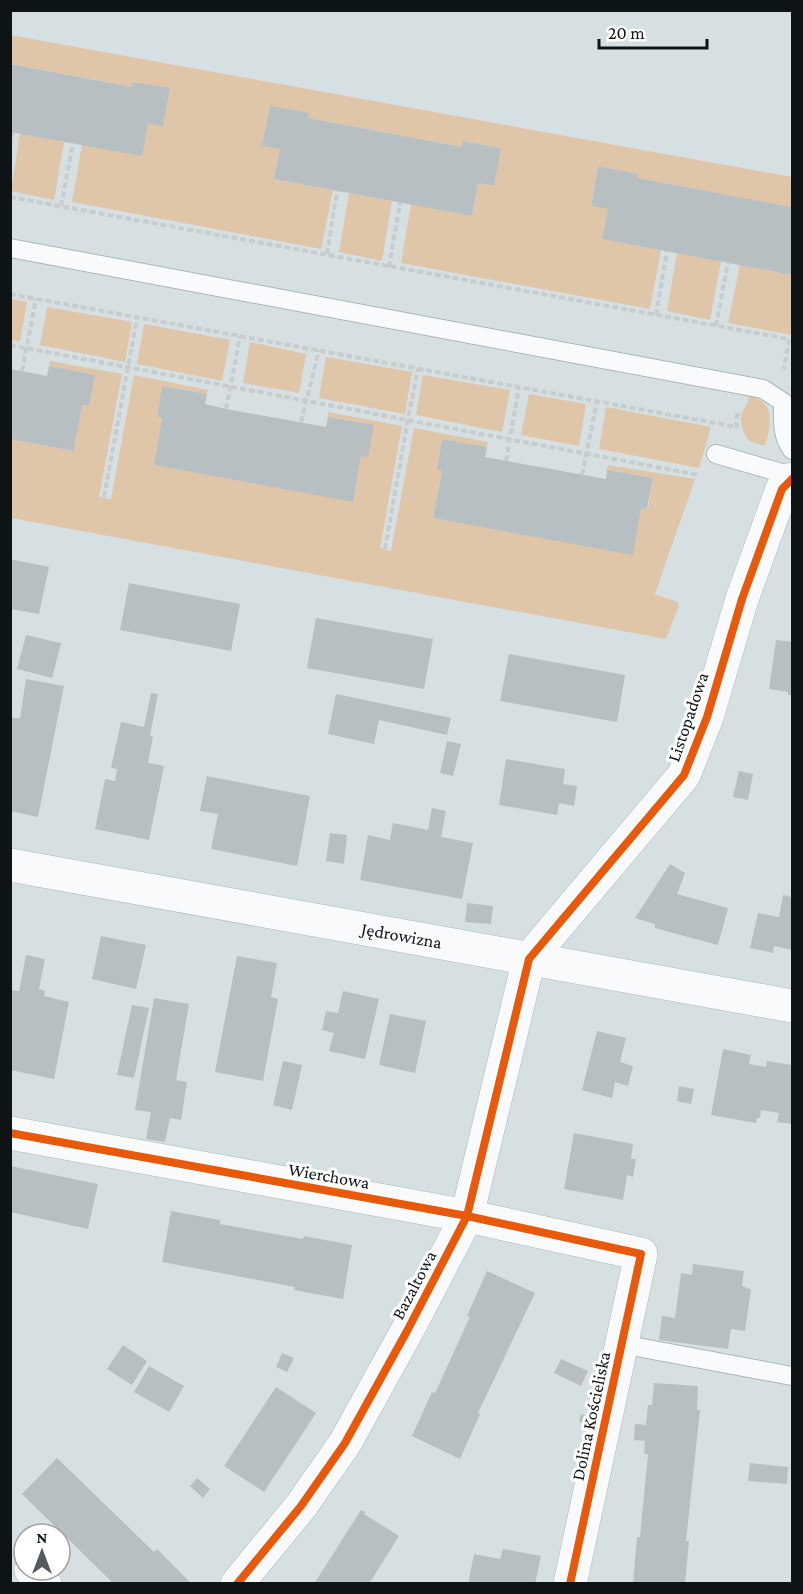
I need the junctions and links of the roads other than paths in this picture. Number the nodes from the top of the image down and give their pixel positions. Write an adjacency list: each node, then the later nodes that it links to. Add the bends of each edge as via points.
1 (10, 248): 2 (lane, via 763,389 783,402 783,431)
2 (792, 450)
3 (716, 454): 4 (lane)
4 (792, 478): 6 (street, Listopadowa, via 782,489 741,599 707,717 684,775)
5 (10, 864): 6 (street, Jędrowizna)
6 (529, 959): 7 (street, Jędrowizna); 9 (street, Bazaltowa)
7 (792, 1006)
8 (10, 1133): 9 (street, Wierchowa)
9 (467, 1216): 10 (street, Wierchowa); 13 (street, Bazaltowa, via 345,1443 301,1506)
10 (641, 1254): 11 (street, Dolina Kościeliska)
11 (621, 1344): 12 (lane); 14 (street, Dolina Kościeliska)
12 (792, 1376)
13 (237, 1584)
14 (570, 1584)

